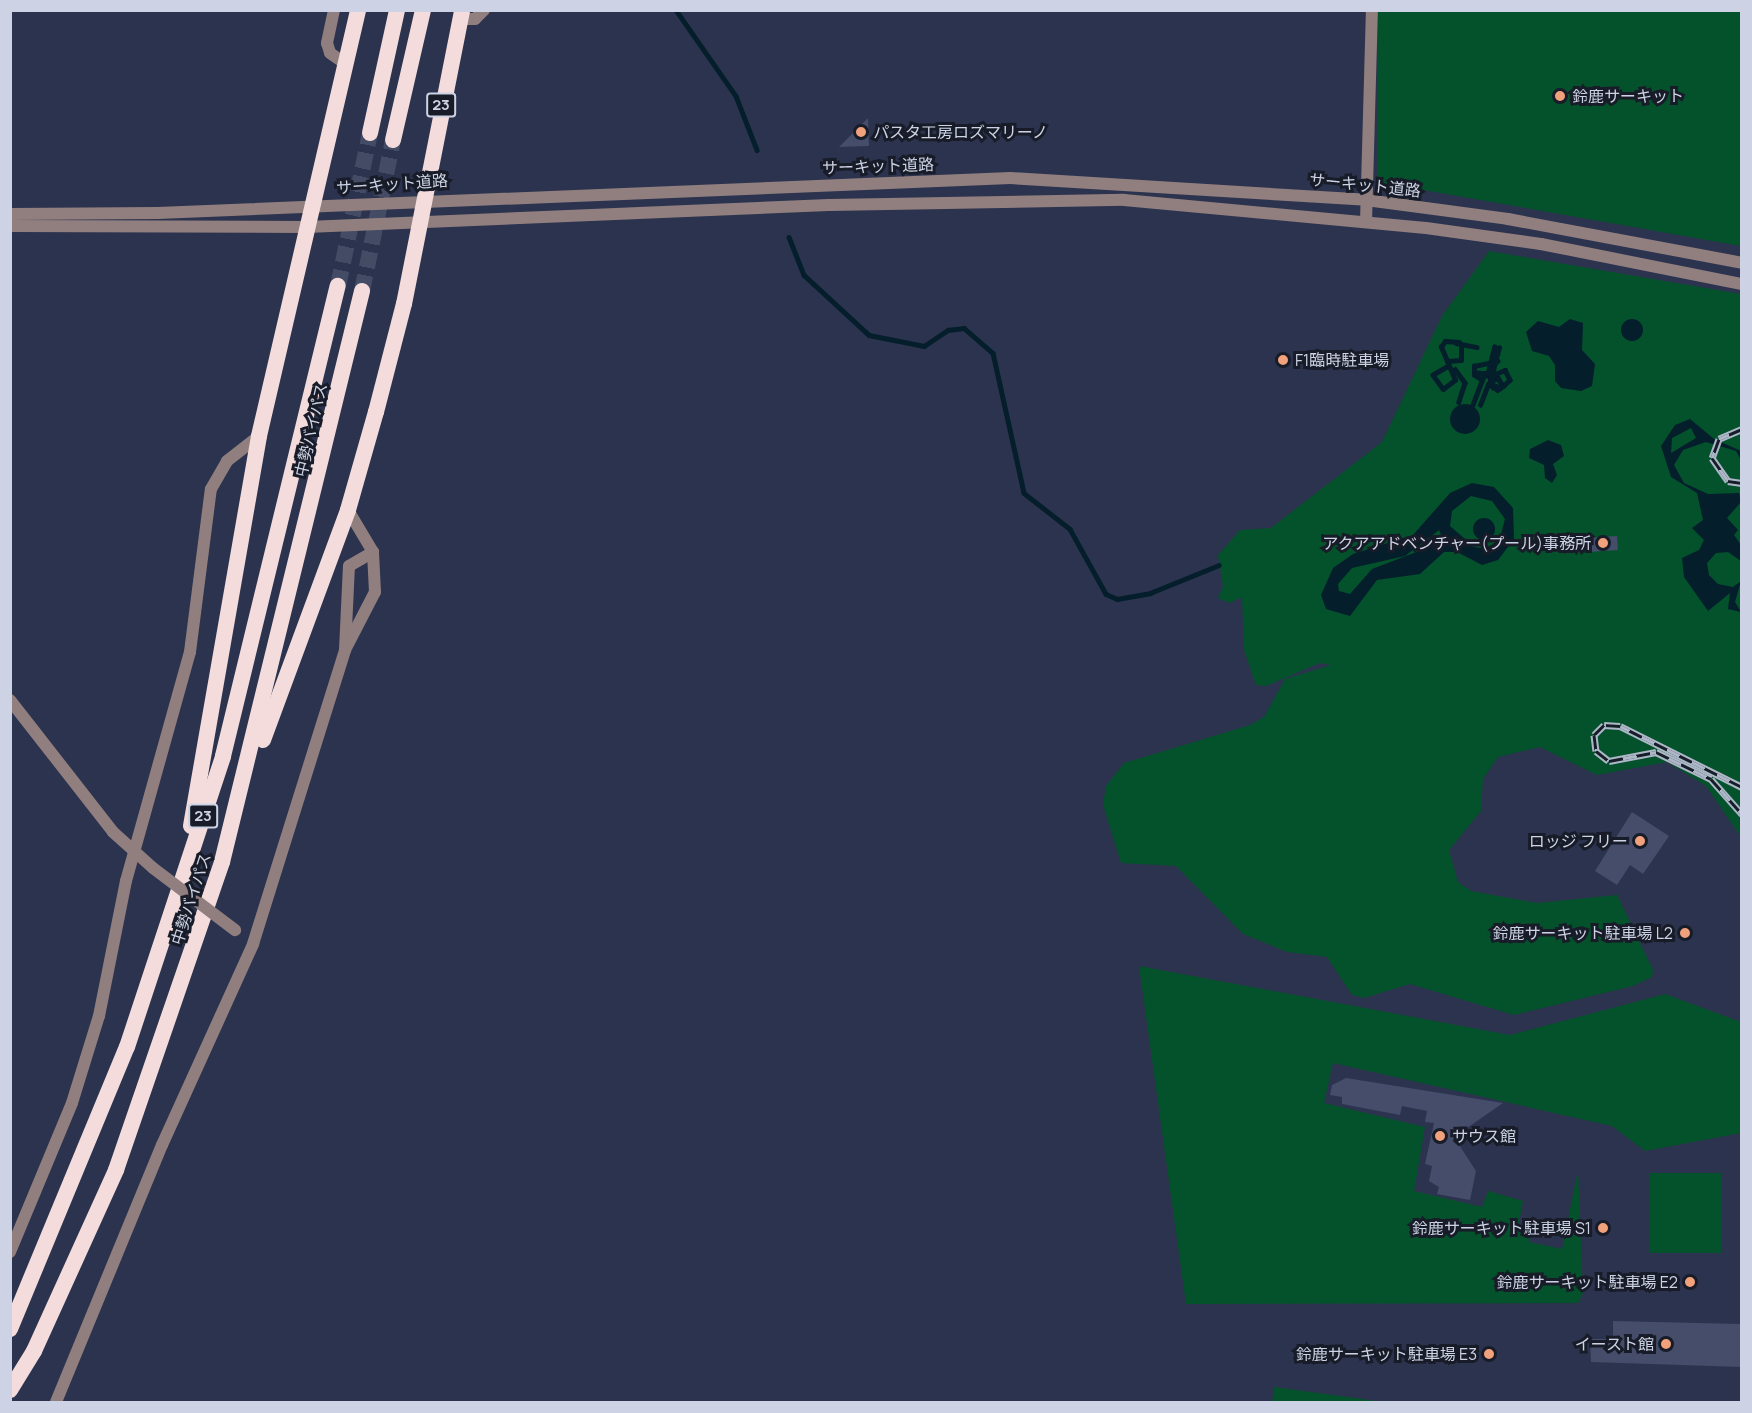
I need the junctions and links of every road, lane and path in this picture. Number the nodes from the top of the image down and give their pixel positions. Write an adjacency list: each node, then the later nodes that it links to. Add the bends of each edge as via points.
1 (334, 10): 8 (street, via 327,43 330,53)
2 (358, 10): 8 (highway, 23)
3 (397, 10): 9 (highway)
4 (423, 10): 10 (highway, 23)
5 (484, 10): 7 (street, via 475,19)
6 (1372, 10): 12 (street)
7 (461, 15): 11 (highway, 23)
8 (343, 62): 13 (highway, 23)
9 (370, 133)
10 (393, 140)
11 (422, 199): 12 (street, サーキット道路, via 1010,178); 13 (street, サーキット道路); 16 (highway)
12 (1366, 200): 15 (street); 19 (street, サーキット道路, via 1508,219)
13 (312, 206): 14 (street, サーキット道路); 18 (highway, 23)
14 (10, 214)
15 (1366, 222): 16 (street, via 1187,204 1042,199); 20 (street, via 1541,244)
16 (418, 223): 18 (street); 24 (highway, via 404,304)
17 (10, 226): 18 (street)
18 (307, 227): 23 (highway, 23)
19 (1742, 263)
20 (1742, 284)
21 (338, 286): 30 (highway, 中勢バイパス / 23, via 242,693)
22 (362, 291): 28 (highway, 中勢バイパス / 23)
23 (259, 436): 29 (street, via 226,461 211,489 190,652); 30 (highway, 23)
24 (348, 510): 25 (street); 28 (highway)
25 (374, 552): 26 (street, via 375,592); 26 (street, via 349,566)
26 (345, 650): 35 (street, via 254,944 162,1145)
27 (10, 700): 29 (street)
28 (236, 810): 34 (highway, 中勢バイパス / 23, via 177,1001 116,1170 34,1351)
29 (134, 853): 31 (street, bridge); 32 (street, via 93,1037 72,1103)
30 (183, 874): 33 (highway, 中勢バイパス / 23, via 84,1162)
31 (235, 930)
32 (10, 1252)
33 (10, 1329)
34 (10, 1390)
35 (56, 1402)

